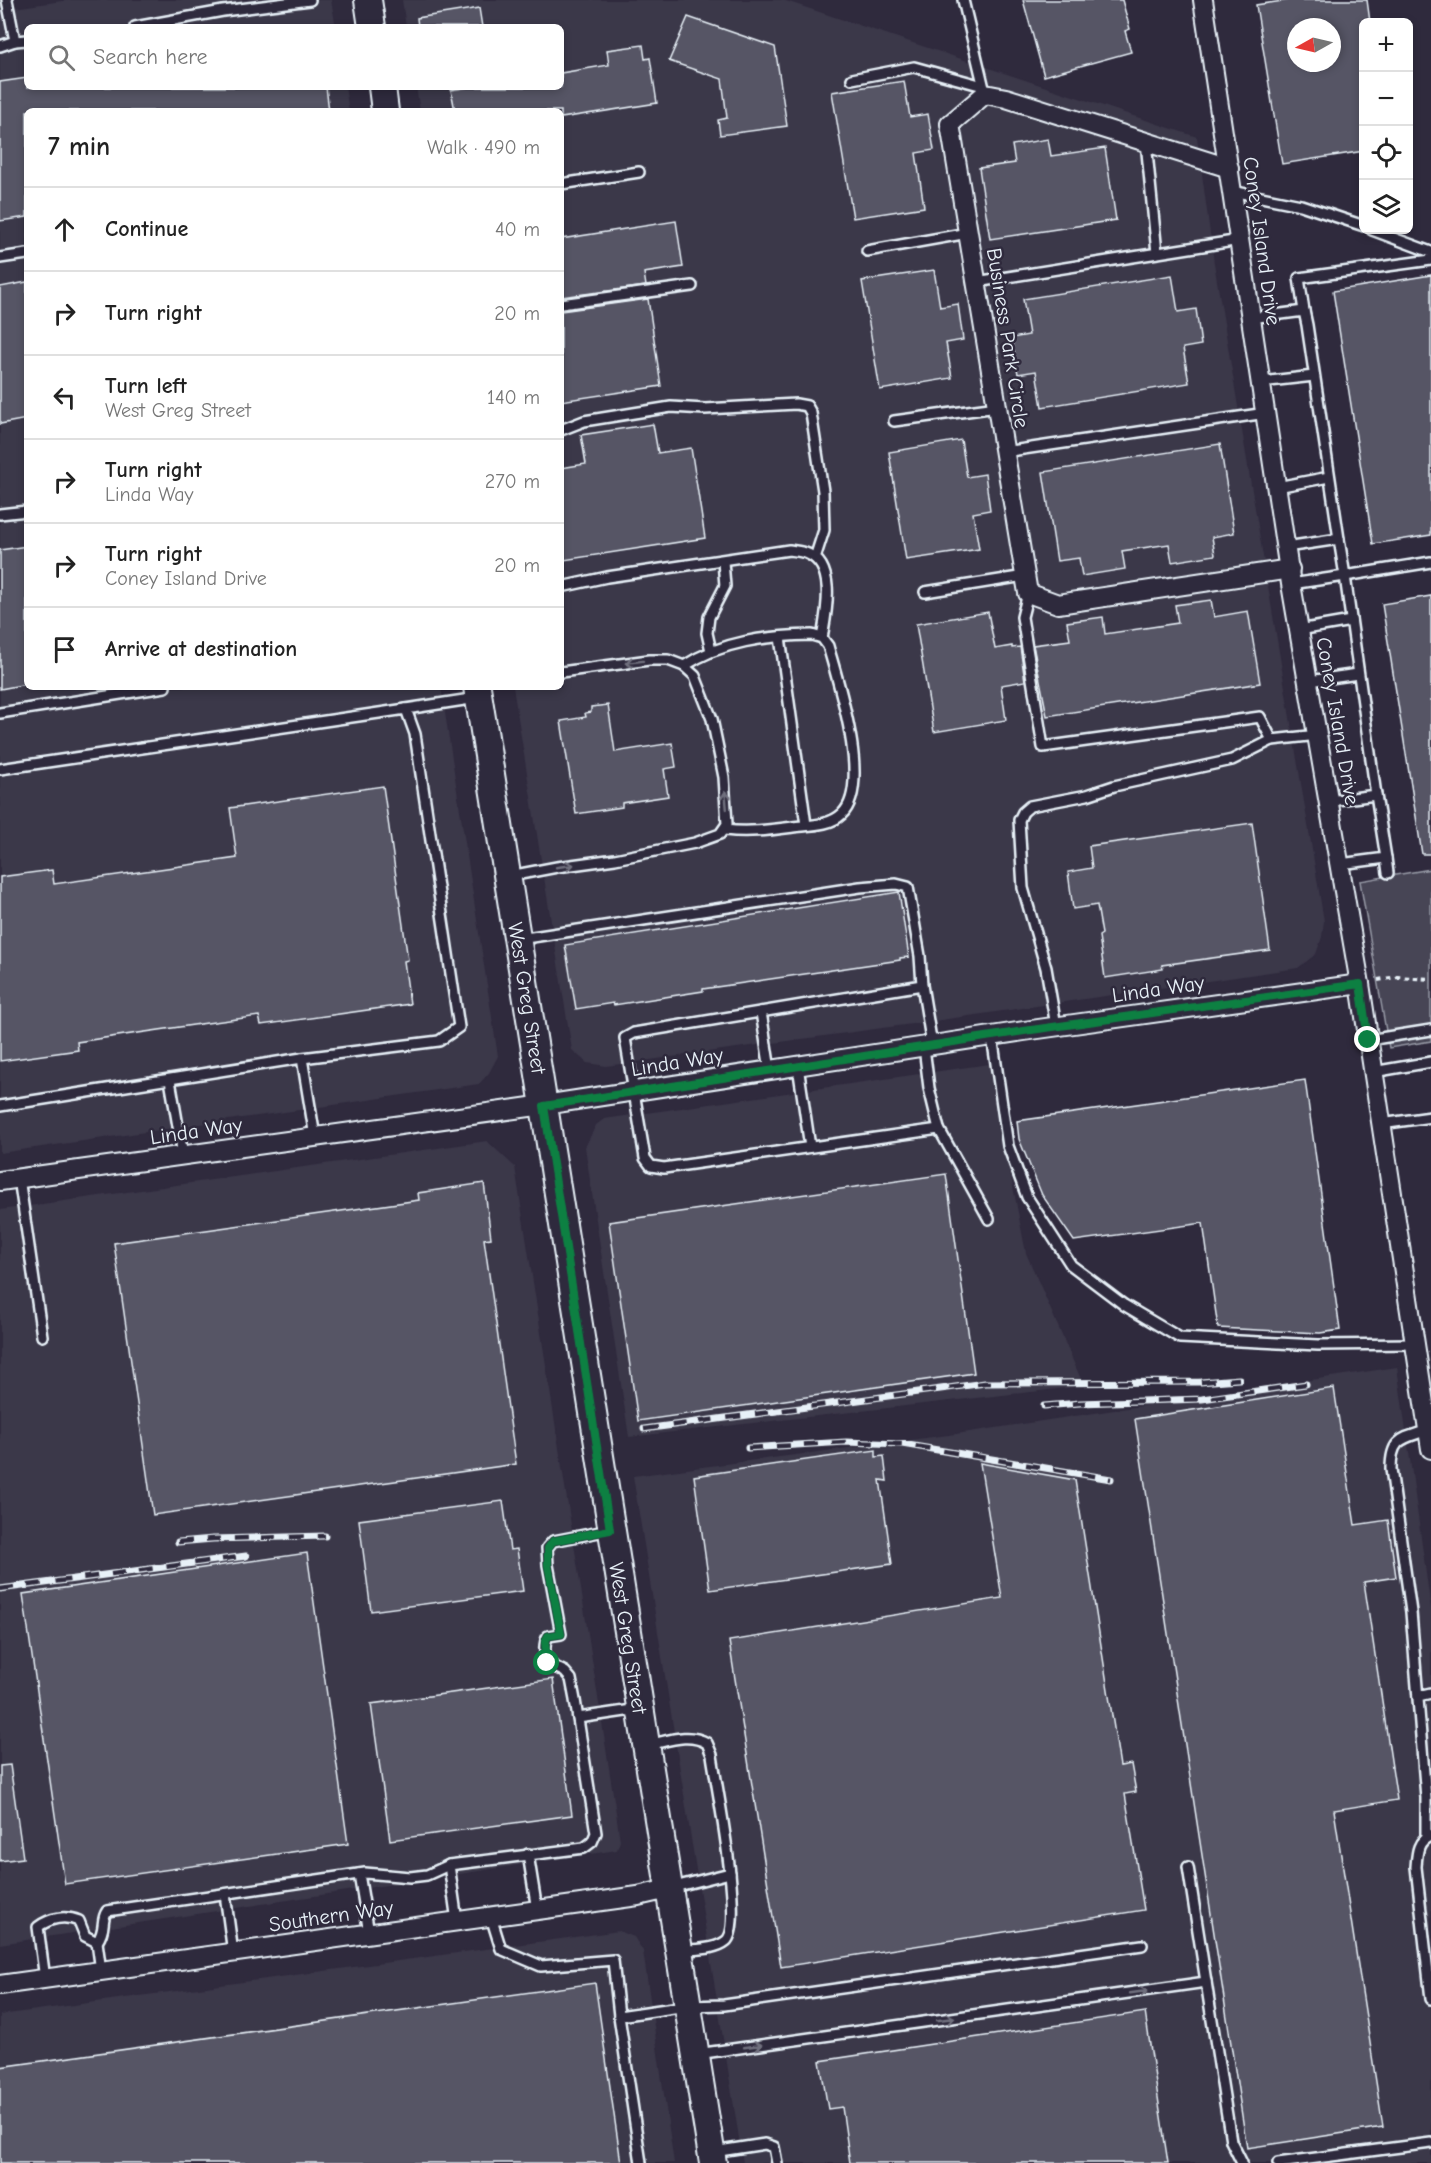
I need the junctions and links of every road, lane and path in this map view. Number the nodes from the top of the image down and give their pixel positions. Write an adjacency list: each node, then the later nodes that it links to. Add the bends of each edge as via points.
1 (7, 0): 11 (lane)
2 (222, 0): 7 (lane)
3 (310, 0): 7 (lane)
4 (368, 0): 9 (main road)
5 (963, 0): 15 (lane)
6 (1203, 0): 18 (street, Coney Island Drive)
7 (224, 11): 8 (lane)
8 (152, 24)
9 (372, 24)
10 (24, 40): 11 (lane)
11 (15, 41): 12 (lane)
12 (0, 46)
13 (852, 79): 15 (lane, via 914,67)
14 (382, 90): 16 (main road)
15 (984, 90): 17 (street); 23 (street, Business Park Circle, via 950,124)
16 (385, 108)
17 (1146, 142): 18 (street); 28 (lane)
18 (1229, 168): 21 (street, Coney Island Drive)
19 (639, 172): 20 (lane)
20 (564, 184)
21 (1232, 191): 22 (lane, via 1301,205); 25 (street, Coney Island Drive)
22 (1359, 224)
23 (968, 233): 26 (lane); 32 (street, Business Park Circle)
24 (1383, 234): 27 (lane)
25 (1240, 240): 28 (lane); 36 (street, Coney Island Drive)
26 (867, 251)
27 (1431, 252)
28 (1156, 253): 32 (lane)
29 (24, 254): 30 (lane)
30 (0, 258)
31 (1431, 260): 35 (lane, via 1299,278)
32 (976, 282): 39 (street, Business Park Circle)
33 (693, 286): 34 (lane)
34 (564, 304)
35 (1304, 311): 36 (lane); 37 (lane)
36 (1251, 318): 38 (street, Coney Island Drive)
37 (1314, 376): 38 (lane); 44 (lane)
38 (1261, 382): 40 (street, Coney Island Drive)
39 (997, 407): 41 (lane); 43 (street, Business Park Circle)
40 (1266, 413): 43 (lane); 45 (street, Coney Island Drive)
41 (894, 421)
42 (564, 429): 50 (lane, via 584,421 671,407 807,406 823,491 824,530)
43 (1004, 452): 55 (street, Business Park Circle)
44 (1329, 477): 45 (lane); 48 (lane)
45 (1277, 487): 49 (street, Coney Island Drive)
46 (24, 511): 47 (lane)
47 (0, 514)
48 (1339, 539): 49 (lane); 54 (lane)
49 (1286, 548): 53 (street, Coney Island Drive)
50 (814, 558): 51 (lane, via 789,550); 61 (lane, via 822,568 829,596)
51 (723, 561): 56 (lane); 62 (lane, via 725,586 709,617)
52 (1431, 562): 54 (lane)
53 (1290, 576): 54 (lane); 55 (street, via 1058,604); 59 (street, Coney Island Drive)
54 (1345, 576): 58 (lane)
55 (1026, 585): 57 (lane); 72 (lane, via 1022,617 1043,747 1260,717)
56 (564, 586)
57 (925, 592)
58 (1351, 621): 59 (lane); 65 (lane)
59 (1299, 630): 66 (street, Coney Island Drive)
60 (780, 637): 61 (lane); 62 (lane, via 737,642); 76 (lane)
61 (822, 638): 76 (lane, via 828,646 844,705 854,788 843,814)
62 (711, 651): 63 (lane)
63 (684, 666): 64 (lane, one-way to 64, via 668,660 649,660); 77 (lane, one-way to 63, via 726,796 712,719 695,676)
64 (564, 672)
65 (1358, 674): 66 (lane); 74 (lane)
66 (1309, 681): 71 (street, Coney Island Drive)
67 (146, 690): 70 (lane)
68 (478, 692): 69 (lane); 81 (main road, West Greg Street)
69 (406, 709): 73 (lane); 92 (lane, via 415,734 459,1027 439,1041)
70 (0, 713)
71 (1318, 735): 72 (lane); 75 (street, Coney Island Drive)
72 (1272, 740): 87 (lane, via 1232,760 1114,786 1023,812 1019,820 1023,888 1046,968)
73 (0, 770)
74 (1376, 795): 75 (lane); 78 (lane)
75 (1329, 801): 79 (street, Coney Island Drive)
76 (806, 825): 77 (lane)
77 (725, 830): 81 (lane, one-way to 77, via 695,843)
78 (1386, 858): 79 (lane); 80 (lane)
79 (1340, 864): 84 (street, Coney Island Drive)
80 (1388, 873)
81 (507, 876): 82 (main road, West Greg Street)
82 (517, 939): 85 (lane, via 896,884 908,887); 100 (main road, West Greg Street)
83 (1431, 979): 84 (path, via 1397,977)
84 (1360, 984): 87 (street, Linda Way); 90 (street, Coney Island Drive)
85 (922, 985): 86 (lane); 91 (lane)
86 (761, 1012): 95 (lane); 98 (lane, via 634,1033 626,1038)
87 (1056, 1026): 89 (street, Linda Way)
88 (1431, 1030): 90 (lane)
89 (992, 1036): 91 (street, Linda Way); 111 (lane, via 1008,1146 1027,1197 1071,1265 1124,1305 1180,1338 1318,1345)
90 (1368, 1040): 96 (street, Coney Island Drive)
91 (928, 1046): 94 (street, Linda Way); 103 (lane, via 929,1088)
92 (302, 1058): 97 (lane); 104 (lane)
93 (1431, 1062): 96 (lane)
94 (798, 1066): 95 (street, Linda Way); 105 (lane)
95 (770, 1070): 98 (street, Linda Way)
96 (1373, 1072): 102 (street, Coney Island Drive)
97 (170, 1080): 99 (lane); 106 (lane)
98 (634, 1091): 100 (street, Linda Way); 105 (lane, via 645,1158 651,1166 664,1168)
99 (0, 1106)
100 (544, 1106): 104 (street, Linda Way); 114 (main road, West Greg Street)
101 (1431, 1117): 102 (lane)
102 (1381, 1124): 111 (street, Coney Island Drive)
103 (939, 1129): 105 (lane); 109 (lane)
104 (315, 1137): 106 (street, Linda Way)
105 (810, 1147)
106 (183, 1155): 107 (street, Linda Way)
107 (19, 1178): 108 (street, Linda Way); 110 (lane)
108 (0, 1181)
109 (989, 1219)
110 (42, 1336)
111 (1415, 1344): 112 (street, Coney Island Drive)
112 (1428, 1409): 113 (street, Coney Island Drive)
113 (1430, 1439): 116 (lane, via 1400,1440 1391,1456)
114 (610, 1530): 117 (main road, West Greg Street); 118 (lane, via 553,1541 548,1548 561,1634 548,1636 545,1642 547,1663 571,1679)
115 (1431, 1694): 116 (lane)
116 (1418, 1696): 120 (lane)
117 (639, 1708): 118 (lane); 119 (main road, West Greg Street)
118 (578, 1718): 121 (lane, via 596,1833 584,1848)
119 (645, 1746): 124 (lane, via 684,1737 707,1743); 126 (main road, West Greg Street)
120 (1429, 1837): 140 (lane, via 1418,1848 1416,1867)
121 (528, 1854): 122 (lane); 128 (lane)
122 (449, 1865): 125 (lane, via 427,1875 410,1877); 130 (lane)
123 (1188, 1867): 138 (lane)
124 (730, 1873): 126 (lane); 134 (lane, via 734,1918 726,1941)
125 (359, 1874): 127 (lane); 131 (lane)
126 (668, 1889): 128 (street, Southern Way); 134 (main road, West Greg Street)
127 (225, 1894): 132 (lane, via 107,1911 104,1933); 135 (lane)
128 (537, 1910): 129 (street, Southern Way)
129 (491, 1917): 130 (street, Southern Way); 142 (lane, via 501,1949 541,1966 613,1960)
130 (457, 1921): 131 (street, Southern Way)
131 (369, 1934): 135 (street, Southern Way)
132 (97, 1942): 136 (lane); 137 (lane, via 85,1936 80,1921 71,1917 48,1920 38,1927)
133 (1142, 1945): 141 (lane, via 724,2005)
134 (678, 1952): 141 (main road, West Greg Street)
135 (233, 1953): 136 (street, Southern Way)
136 (101, 1971): 137 (street, Southern Way)
137 (45, 1979): 139 (street, Southern Way)
138 (1206, 1982): 143 (lane, one-way to 138); 148 (lane, via 1231,2141)
139 (0, 1985)
140 (1431, 1999)
141 (687, 2006): 142 (lane); 143 (main road, West Greg Street)
142 (619, 2016): 146 (lane)
143 (695, 2054): 145 (main road, West Greg Street)
144 (1431, 2143): 149 (lane)
145 (712, 2158): 147 (lane, via 765,2144 774,2147)
146 (641, 2163)
147 (777, 2163)
148 (1242, 2163)
149 (1278, 2163)

